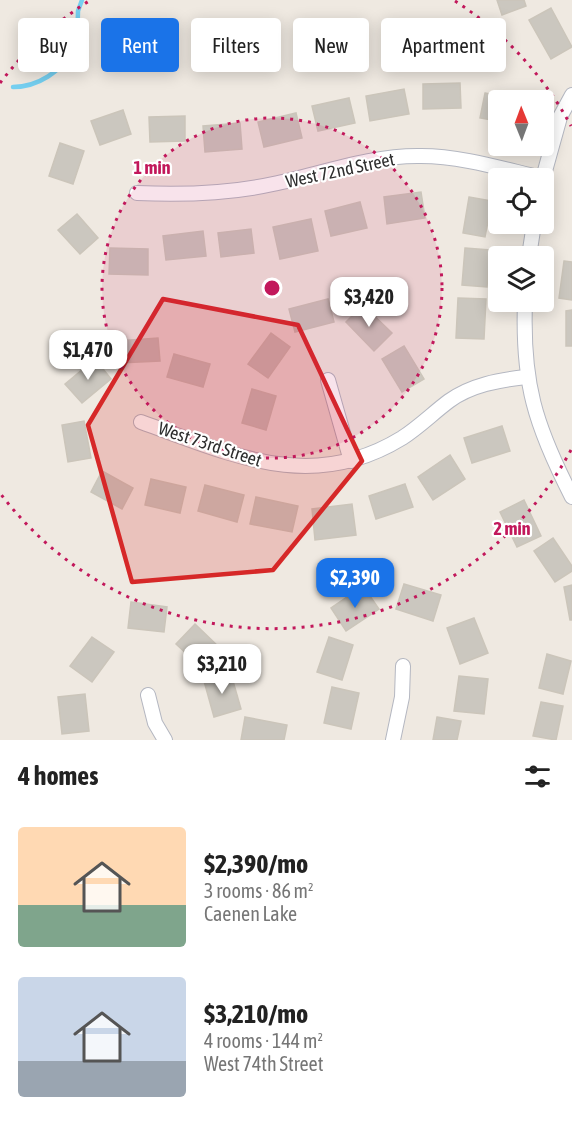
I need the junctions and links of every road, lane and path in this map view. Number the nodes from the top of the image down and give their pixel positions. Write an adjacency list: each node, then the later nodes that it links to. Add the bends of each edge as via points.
1 (572, 95): 3 (street, via 560,117)
2 (498, 168): 4 (street, West 72nd Street, via 448,157 421,156 372,161 241,190 184,195)
3 (546, 168)
4 (136, 193)
5 (525, 312): 6 (street)
6 (526, 376): 9 (street, West 73rd Street, via 461,394 401,438); 10 (street, via 545,445)
7 (328, 380): 9 (street)
8 (141, 422): 9 (street, West 73rd Street, via 268,464 315,467)
9 (351, 461)
10 (572, 497)
11 (404, 666): 14 (street)
12 (148, 695): 13 (street, via 155,723)
13 (165, 740)
14 (393, 740)

